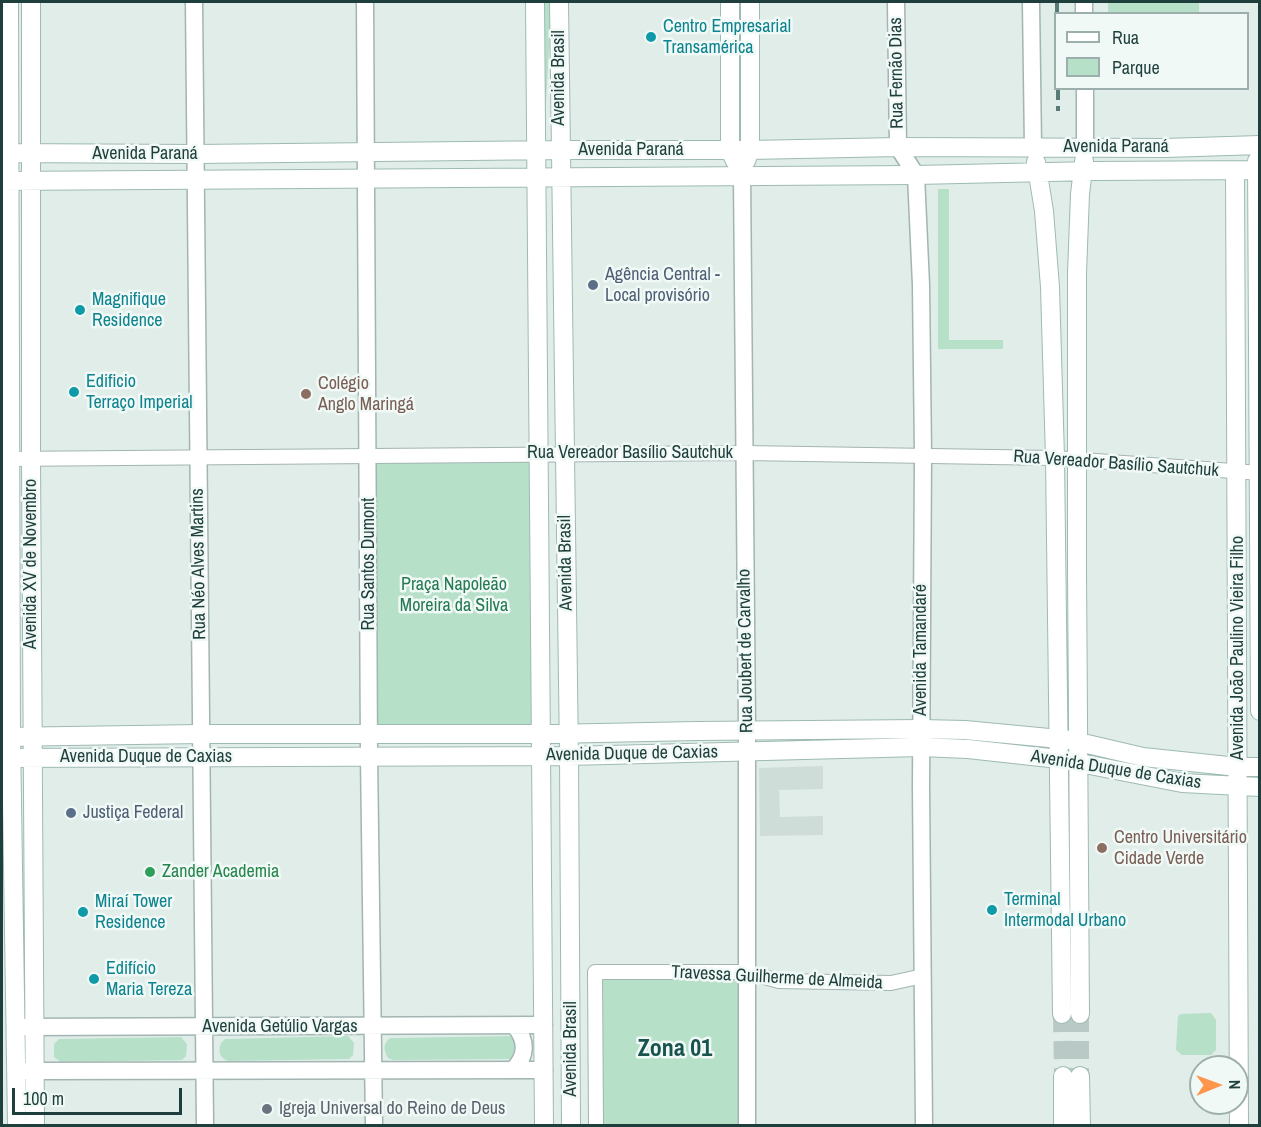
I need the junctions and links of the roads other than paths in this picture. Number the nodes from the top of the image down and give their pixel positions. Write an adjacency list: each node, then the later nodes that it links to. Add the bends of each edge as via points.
1 (9, 2): 26 (main road, Avenida XV de Novembro)
2 (31, 2): 27 (main road, Avenida XV de Novembro)
3 (194, 2): 30 (street, Rua Néo Alves Martins)
4 (365, 2): 28 (street, Rua Santos Dumont)
5 (535, 2): 19 (main road, Avenida Brasil)
6 (558, 2): 20 (main road, Avenida Brasil)
7 (730, 2): 22 (main road)
8 (750, 2): 23 (main road)
9 (896, 2): 13 (street, Rua Fernão Dias)
10 (1031, 2): 16 (street)
11 (1085, 90): 15 (street)
12 (1258, 145): 17 (main road, Avenida Paraná); 31 (main road, Avenida João Paulino Vieira Filho)
13 (898, 147): 14 (main road, Avenida Paraná); 18 (main road, Avenida Paraná); 39 (street, Rua Fernão Dias)
14 (963, 147): 16 (main road, Avenida Paraná); 36 (main road)
15 (1086, 147): 16 (main road, Avenida Paraná); 17 (main road, Avenida Paraná); 32 (main road)
16 (1033, 148): 35 (main road)
17 (1166, 148): 33 (main road)
18 (834, 149): 23 (main road, Avenida Paraná); 38 (main road)
19 (536, 150): 20 (main road, Avenida Paraná); 24 (main road, Avenida Paraná); 42 (main road, Avenida Brasil)
20 (560, 150): 21 (main road, Avenida Paraná); 43 (main road, Avenida Brasil)
21 (655, 150): 22 (main road, Avenida Paraná); 40 (main road)
22 (730, 150): 23 (main road, Avenida Paraná); 37 (main road)
23 (750, 150): 37 (main road)
24 (459, 151): 28 (main road, Avenida Paraná); 41 (main road)
25 (324, 152): 28 (main road, Avenida Paraná); 30 (main road, Avenida Paraná); 44 (main road)
26 (6, 153): 27 (main road, Avenida Paraná); 47 (main road, Avenida XV de Novembro)
27 (32, 153): 29 (main road, Avenida Paraná); 48 (main road, Avenida XV de Novembro)
28 (364, 153): 45 (street, Rua Santos Dumont)
29 (75, 154): 30 (main road, Avenida Paraná); 49 (main road)
30 (196, 154): 46 (street, Rua Néo Alves Martins)
31 (1258, 170): 34 (main road, Avenida Paraná); 61 (main road, Avenida João Paulino Vieira Filho)
32 (1083, 171): 33 (main road, Avenida Paraná); 35 (main road, Avenida Paraná); 59 (main road, via 1077,273)
33 (1139, 171): 34 (main road, Avenida Paraná)
34 (1235, 171): 60 (main road, Avenida João Paulino Vieira Filho)
35 (1038, 172): 36 (main road, Avenida Paraná); 56 (main road, via 1050,287)
36 (988, 174): 39 (main road, Avenida Paraná)
37 (742, 176): 38 (main road, Avenida Paraná); 40 (main road, Avenida Paraná); 50 (street, Rua Joubert de Carvalho)
38 (802, 176): 39 (main road, Avenida Paraná)
39 (916, 176): 53 (street, Avenida Tamandaré)
40 (681, 177): 43 (main road, Avenida Paraná)
41 (500, 178): 42 (main road, Avenida Paraná); 45 (main road, Avenida Paraná)
42 (536, 178): 43 (main road, Avenida Paraná); 51 (main road, Avenida Brasil)
43 (560, 178): 52 (main road, Avenida Brasil)
44 (291, 180): 45 (main road, Avenida Paraná); 46 (main road, Avenida Paraná)
45 (365, 180): 54 (street, Rua Santos Dumont)
46 (196, 181): 49 (main road, Avenida Paraná); 55 (street, Rua Néo Alves Martins)
47 (6, 182): 48 (main road, Avenida Paraná); 57 (main road, Avenida XV de Novembro)
48 (32, 182): 49 (main road, Avenida Paraná); 58 (main road, Avenida XV de Novembro)
49 (111, 182)
50 (744, 453): 52 (street, Rua Vereador Basílio Sautchuk); 53 (street, Rua Vereador Basílio Sautchuk); 63 (street, Rua Joubert de Carvalho)
51 (539, 454): 52 (street, Rua Vereador Basílio Sautchuk); 54 (street, Rua Vereador Basílio Sautchuk); 68 (main road, Avenida Brasil)
52 (565, 454): 69 (main road, Avenida Brasil)
53 (923, 455): 56 (street, Rua Vereador Basílio Sautchuk); 76 (street, Avenida Tamandaré)
54 (368, 457): 55 (street, Rua Vereador Basílio Sautchuk); 71 (street, Rua Santos Dumont)
55 (198, 458): 58 (street, Rua Vereador Basílio Sautchuk); 66 (street, Rua Néo Alves Martins)
56 (1055, 458): 59 (street, Rua Vereador Basílio Sautchuk); 77 (main road)
57 (5, 459): 58 (street, Rua Vereador Basílio Sautchuk); 75 (main road, Avenida XV de Novembro)
58 (31, 459): 72 (main road, Avenida XV de Novembro)
59 (1077, 459): 60 (street, Rua Vereador Basílio Sautchuk); 77 (main road)
60 (1237, 472): 61 (street, Rua Vereador Basílio Sautchuk); 94 (main road, Avenida João Paulino Vieira Filho)
61 (1259, 473): 62 (main road, Avenida João Paulino Vieira Filho)
62 (1260, 711)
63 (747, 730): 64 (main road, Avenida Duque de Caxias); 65 (main road, Avenida Duque de Caxias); 79 (street, Rua Joubert de Carvalho)
64 (816, 730): 76 (main road, Avenida Duque de Caxias); 78 (main road)
65 (697, 731): 69 (main road, Avenida Duque de Caxias); 81 (main road)
66 (201, 734): 70 (main road, Avenida Duque de Caxias); 73 (main road, Avenida Duque de Caxias); 83 (street, Rua Néo Alves Martins)
67 (440, 734): 68 (main road, Avenida Duque de Caxias); 71 (main road, Avenida Duque de Caxias); 85 (main road)
68 (541, 734): 69 (main road, Avenida Duque de Caxias); 86 (main road, Avenida Brasil)
69 (568, 734): 87 (main road, Avenida Brasil)
70 (295, 735): 71 (main road, Avenida Duque de Caxias); 84 (main road)
71 (369, 735): 82 (street, Rua Santos Dumont)
72 (32, 736): 73 (main road, Avenida Duque de Caxias); 75 (main road, Avenida Duque de Caxias); 91 (main road, Avenida XV de Novembro)
73 (104, 736): 88 (main road)
74 (1019, 736): 76 (main road, Avenida Duque de Caxias, via 964,730); 77 (main road, Avenida Duque de Caxias); 80 (main road)
75 (6, 737): 90 (main road, Avenida XV de Novembro)
76 (921, 738): 78 (main road, Avenida Duque de Caxias); 80 (main road, Avenida Duque de Caxias); 100 (street, Avenida Tamandaré)
77 (1068, 741): 89 (main road, Avenida Duque de Caxias); 92 (main road); 93 (main road)
78 (855, 748): 79 (main road, Avenida Duque de Caxias)
79 (747, 752): 81 (main road, Avenida Duque de Caxias); 99 (street, Rua Joubert de Carvalho)
80 (990, 752): 92 (main road, Avenida Duque de Caxias)
81 (656, 753): 87 (main road, Avenida Duque de Caxias)
82 (369, 755): 84 (main road, Avenida Duque de Caxias); 85 (main road, Avenida Duque de Caxias); 102 (street, Rua Santos Dumont)
83 (201, 756): 84 (main road, Avenida Duque de Caxias); 88 (main road, Avenida Duque de Caxias); 104 (street, Rua Néo Alves Martins)
84 (264, 756)
85 (476, 756): 86 (main road, Avenida Duque de Caxias)
86 (541, 756): 87 (main road, Avenida Duque de Caxias); 101 (main road, Avenida Brasil)
87 (569, 756): 116 (main road, Avenida Brasil)
88 (136, 757): 91 (main road, Avenida Duque de Caxias)
89 (1143, 757): 94 (main road, Avenida Duque de Caxias); 96 (main road)
90 (6, 758): 91 (main road, Avenida Duque de Caxias); 105 (main road, Avenida XV de Novembro)
91 (32, 758): 105 (main road, Avenida XV de Novembro)
92 (1059, 759): 93 (main road, Avenida Duque de Caxias); 93 (main road, via 1071,1014)
93 (1077, 763): 96 (main road, Avenida Duque de Caxias)
94 (1238, 767): 95 (main road, Avenida Duque de Caxias); 97 (main road, Avenida João Paulino Vieira Filho)
95 (1260, 767)
96 (1182, 783): 97 (main road, Avenida Duque de Caxias)
97 (1238, 787): 98 (main road, Avenida Duque de Caxias); 122 (main road, Avenida João Paulino Vieira Filho)
98 (1260, 787)
99 (746, 972): 100 (street, Travessa Guilherme de Almeida, via 779,981 891,983); 117 (street, Travessa Guilherme de Almeida, via 595,972); 118 (street, Rua Joubert de Carvalho)
100 (923, 976): 119 (street, Avenida Tamandaré)
101 (544, 1025): 103 (street, Avenida Getúlio Vargas); 108 (main road, Avenida Brasil)
102 (372, 1026): 103 (street, Avenida Getúlio Vargas); 104 (street, Avenida Getúlio Vargas); 106 (street, Rua Santos Dumont)
103 (515, 1026): 107 (street, via 525,1046 522,1061)
104 (204, 1027): 105 (street, Avenida Getúlio Vargas); 110 (street, Rua Néo Alves Martins)
105 (25, 1028): 109 (main road, Avenida XV de Novembro)
106 (374, 1070): 107 (street); 110 (street); 114 (street, Rua Santos Dumont)
107 (513, 1070): 108 (street)
108 (544, 1070): 115 (main road, Avenida Brasil)
109 (25, 1071): 110 (street); 111 (main road, Avenida XV de Novembro); 112 (main road, Avenida XV de Novembro)
110 (204, 1071): 113 (street, Rua Néo Alves Martins)
111 (17, 1125)
112 (35, 1125)
113 (204, 1125)
114 (374, 1125)
115 (544, 1125)
116 (572, 1125)
117 (596, 1125)
118 (747, 1125)
119 (924, 1125)
120 (1063, 1125): 121 (main road, via 1071,1076)
121 (1081, 1125)
122 (1239, 1125)

